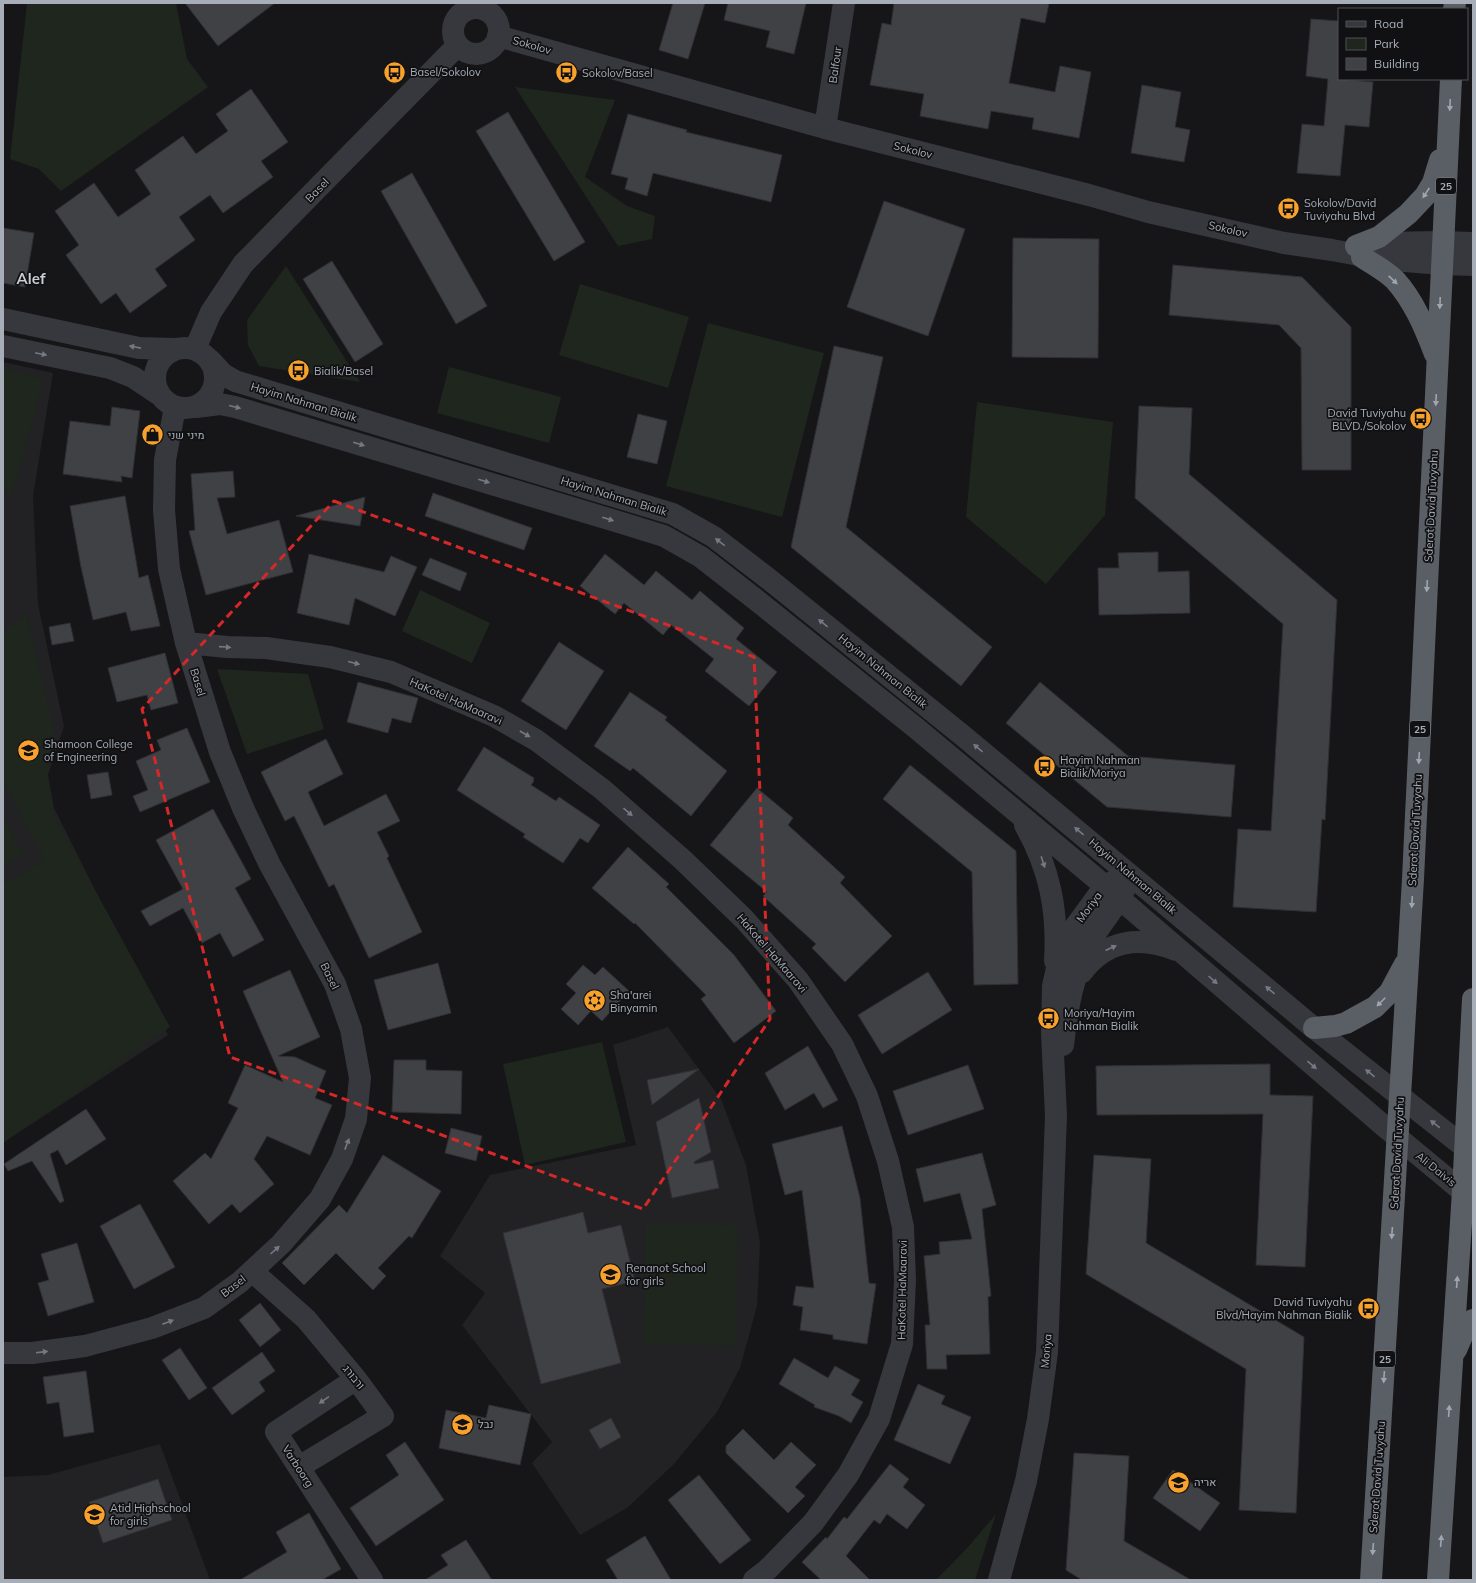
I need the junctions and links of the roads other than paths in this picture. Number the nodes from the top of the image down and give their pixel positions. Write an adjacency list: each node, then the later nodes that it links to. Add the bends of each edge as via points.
1 (844, 3): 6 (street, Balfour)
2 (460, 7): 3 (street, via 478,8 492,14 499,28); 4 (street, via 453,31)
3 (498, 36): 4 (street, via 491,49 478,54 470,54); 6 (street, Sokolov)
4 (458, 45): 15 (street, Basel, via 243,264 211,312)
5 (1451, 80): 7 (highway, Sderot David Tuvyahu / 25, one-way to 7)
6 (825, 128): 10 (street, Sokolov, via 1148,212 1284,243)
7 (1448, 130): 8 (highway, Sderot David Tuvyahu / 25); 10 (highway, one-way to 10, via 1433,182 1425,196 1408,214)
8 (1442, 242): 9 (street, Sokolov); 10 (street, Sokolov, via 1380,243); 11 (highway, Sderot David Tuvyahu / 25)
9 (1473, 243)
10 (1359, 251): 11 (street, Sokolov); 16 (highway, one-way to 16, via 1394,279 1408,296 1426,329)
11 (1442, 264): 12 (street, Sokolov); 16 (highway, Sderot David Tuvyahu / 25, one-way to 16)
12 (1473, 265)
13 (3, 319): 15 (street, one-way to 13, via 139,348)
14 (3, 346): 17 (street, one-way to 17, via 110,368 133,377)
15 (193, 353): 17 (street, via 166,354 156,369 155,382); 17 (street, via 214,368 214,387 204,402); 20 (street, Hayim Nahman Bialik, one-way to 15, via 770,580 714,537 674,514 234,381)
16 (1438, 361): 23 (highway, Sderot David Tuvyahu / 25, one-way to 23)
17 (177, 403): 18 (street, Basel, via 165,460 164,510 169,569); 19 (street, one-way to 19, via 235,407 664,536 700,558 755,599)
18 (186, 643): 31 (street, Basel, one-way to 18, via 281,1244 320,1199 342,1159 356,1120 360,1078 351,1029 335,984 269,863 243,808 220,752); 38 (street, HaKotel HaMaaravi, one-way to 38, via 266,648 330,657 391,672 494,716 536,740 602,789 683,860 744,919 798,980 842,1044 867,1096 888,1161 903,1227 905,1280 902,1344 879,1419 848,1475 813,1523)
19 (1020, 815): 21 (street); 24 (street, one-way to 24, via 1043,859 1053,901 1056,945)
20 (1130, 874): 21 (street, Moriya); 26 (street, Hayim Nahman Bialik, one-way to 20)
21 (1112, 893): 22 (street); 24 (street, Moriya, via 1092,939)
22 (1184, 953): 24 (street, one-way to 22, via 1098,955 1122,944 1153,943); 28 (street, one-way to 28)
23 (1409, 957): 26 (highway, one-way to 26, via 1390,992 1375,1007 1346,1023); 27 (highway, Sderot David Tuvyahu / 25)
24 (1063, 985): 39 (street, Moriya, via 1065,1025 1056,1116 1047,1352 1026,1482)
25 (1473, 999): 29 (highway)
26 (1314, 1028): 27 (street, Hayim Nahman Bialik, one-way to 26)
27 (1401, 1097): 28 (highway, Sderot David Tuvyahu / 25); 29 (street, Hayim Nahman Bialik, one-way to 27)
28 (1398, 1139): 30 (street, Ali Daivis); 40 (highway, Sderot David Tuvyahu / 25, one-way to 40)
29 (1469, 1151): 30 (highway)
30 (1468, 1195): 34 (highway, one-way to 30)
31 (252, 1271): 33 (street, Basel, one-way to 31, via 32,1353 85,1346 152,1328 204,1308); 35 (street, ורבורג, via 306,1319)
32 (1473, 1320): 34 (highway, via 1462,1336)
33 (3, 1353)
34 (1452, 1359): 41 (highway, one-way to 34)
35 (356, 1379): 36 (street, Varboorg, one-way to 36, via 276,1432); 36 (street, ורבורג, via 383,1416)
36 (299, 1468): 37 (street, Varboorg)
37 (372, 1580)
38 (754, 1580)
39 (999, 1580)
40 (1371, 1580)
41 (1438, 1580)

